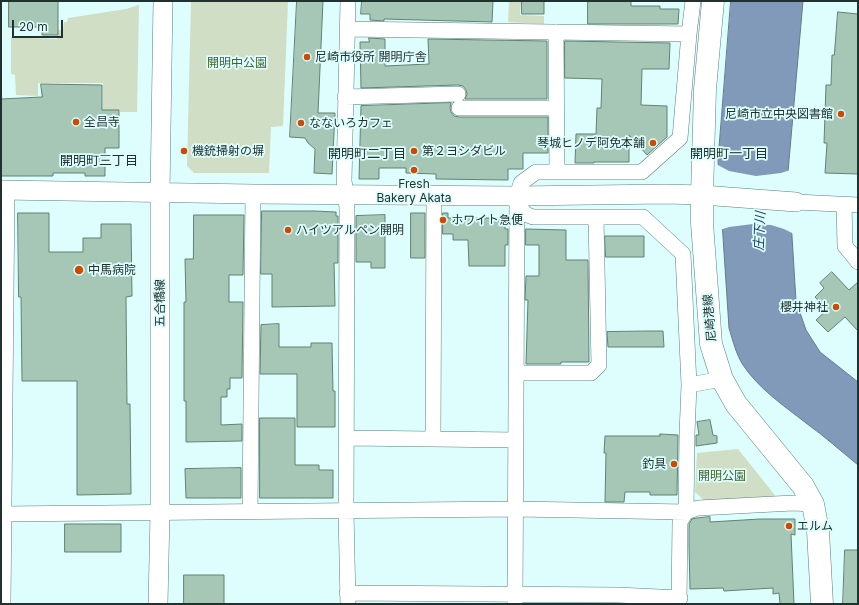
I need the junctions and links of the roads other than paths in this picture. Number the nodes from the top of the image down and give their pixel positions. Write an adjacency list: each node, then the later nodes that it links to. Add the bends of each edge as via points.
1 (163, 1): 12 (street, 五合橋線)
2 (348, 1): 5 (street)
3 (693, 1): 7 (street)
4 (713, 1): 16 (main road, 尼崎港線, via 705,89)
5 (347, 29): 6 (street); 8 (street)
6 (556, 32): 7 (street); 9 (street)
7 (689, 34): 10 (street, via 680,138 642,172)
8 (345, 97): 9 (street); 14 (street)
9 (556, 108): 10 (street)
10 (557, 172): 17 (street, via 536,172 521,183)
11 (4, 190): 12 (street); 34 (street)
12 (160, 193): 13 (street); 33 (street, 五合橋線)
13 (253, 194): 14 (street); 31 (street)
14 (346, 194): 15 (street); 25 (street)
15 (434, 194): 17 (street); 26 (street)
16 (708, 195): 17 (street, via 638,194); 18 (street); 23 (main road, 尼崎港線, via 702,223 711,344)
17 (517, 199): 20 (street, via 525,214 533,217); 22 (street)
18 (796, 202): 19 (street)
19 (851, 205): 21 (street, via 846,246)
20 (596, 217): 22 (street, via 599,365 591,374); 24 (street, via 643,217 683,254)
21 (858, 262)
22 (517, 373): 27 (street)
23 (722, 379): 24 (street); 28 (main road, 尼崎港線, via 736,404 804,486)
24 (689, 385): 32 (street)
25 (347, 438): 26 (street); 30 (street)
26 (433, 439): 27 (street)
27 (516, 440): 29 (street)
28 (813, 504): 32 (street, via 698,508); 40 (main road, 尼崎港線, via 818,531)
29 (516, 509): 30 (street); 32 (street); 36 (street)
30 (346, 511): 31 (street); 35 (street)
31 (250, 512): 33 (street)
32 (686, 512): 37 (street, via 680,522)
33 (160, 513): 34 (street); 39 (street, 五合橋線)
34 (2, 514): 38 (street)
35 (348, 598): 36 (street)
36 (515, 599): 37 (street, via 618,595)
37 (680, 601)
38 (3, 604)
39 (158, 604)
40 (822, 604)

